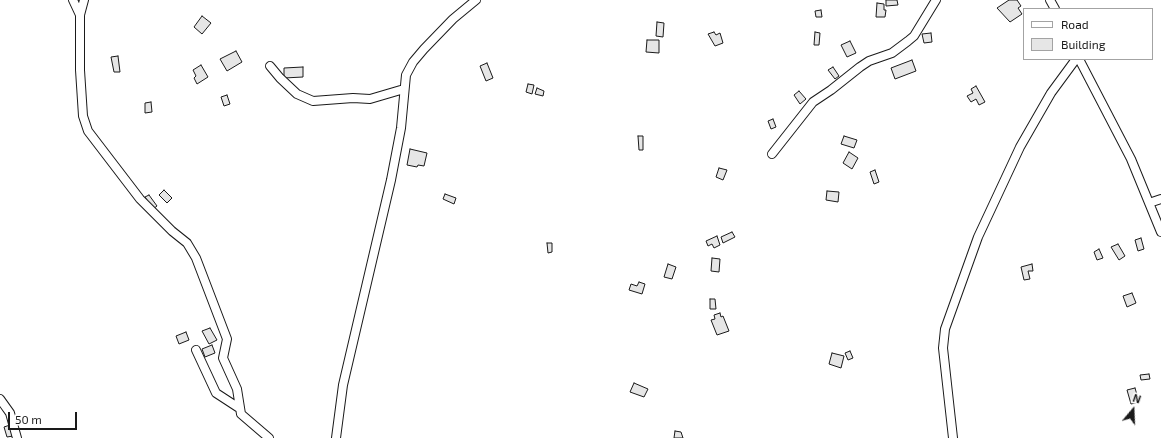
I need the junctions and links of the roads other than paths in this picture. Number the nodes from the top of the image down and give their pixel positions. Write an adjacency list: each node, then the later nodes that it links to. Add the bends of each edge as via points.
1 (73, 0): 5 (street)
2 (84, 0): 5 (street)
3 (476, 0): 9 (street, via 453,19 413,62 406,75)
4 (934, 1): 10 (street, via 911,39 892,54 869,61 813,102)
5 (80, 15): 16 (street, via 83,116 88,132 140,199 187,243 196,258 227,339 223,358 237,389)
6 (1075, 60): 20 (street, via 1020,147 978,237 945,328 943,348)
7 (1080, 60): 12 (street, via 1131,159)
8 (270, 66): 9 (street, via 297,94 313,101 370,99)
9 (404, 89): 19 (street, via 401,128 391,180 342,392)
10 (772, 154)
11 (1161, 199): 12 (street)
12 (1150, 203): 13 (street)
13 (1161, 232)
14 (196, 350): 16 (street, via 216,393)
15 (0, 399): 17 (street, via 10,413)
16 (239, 408): 18 (street, via 249,422)
17 (17, 438)
18 (269, 438)
19 (336, 438)
20 (953, 438)

